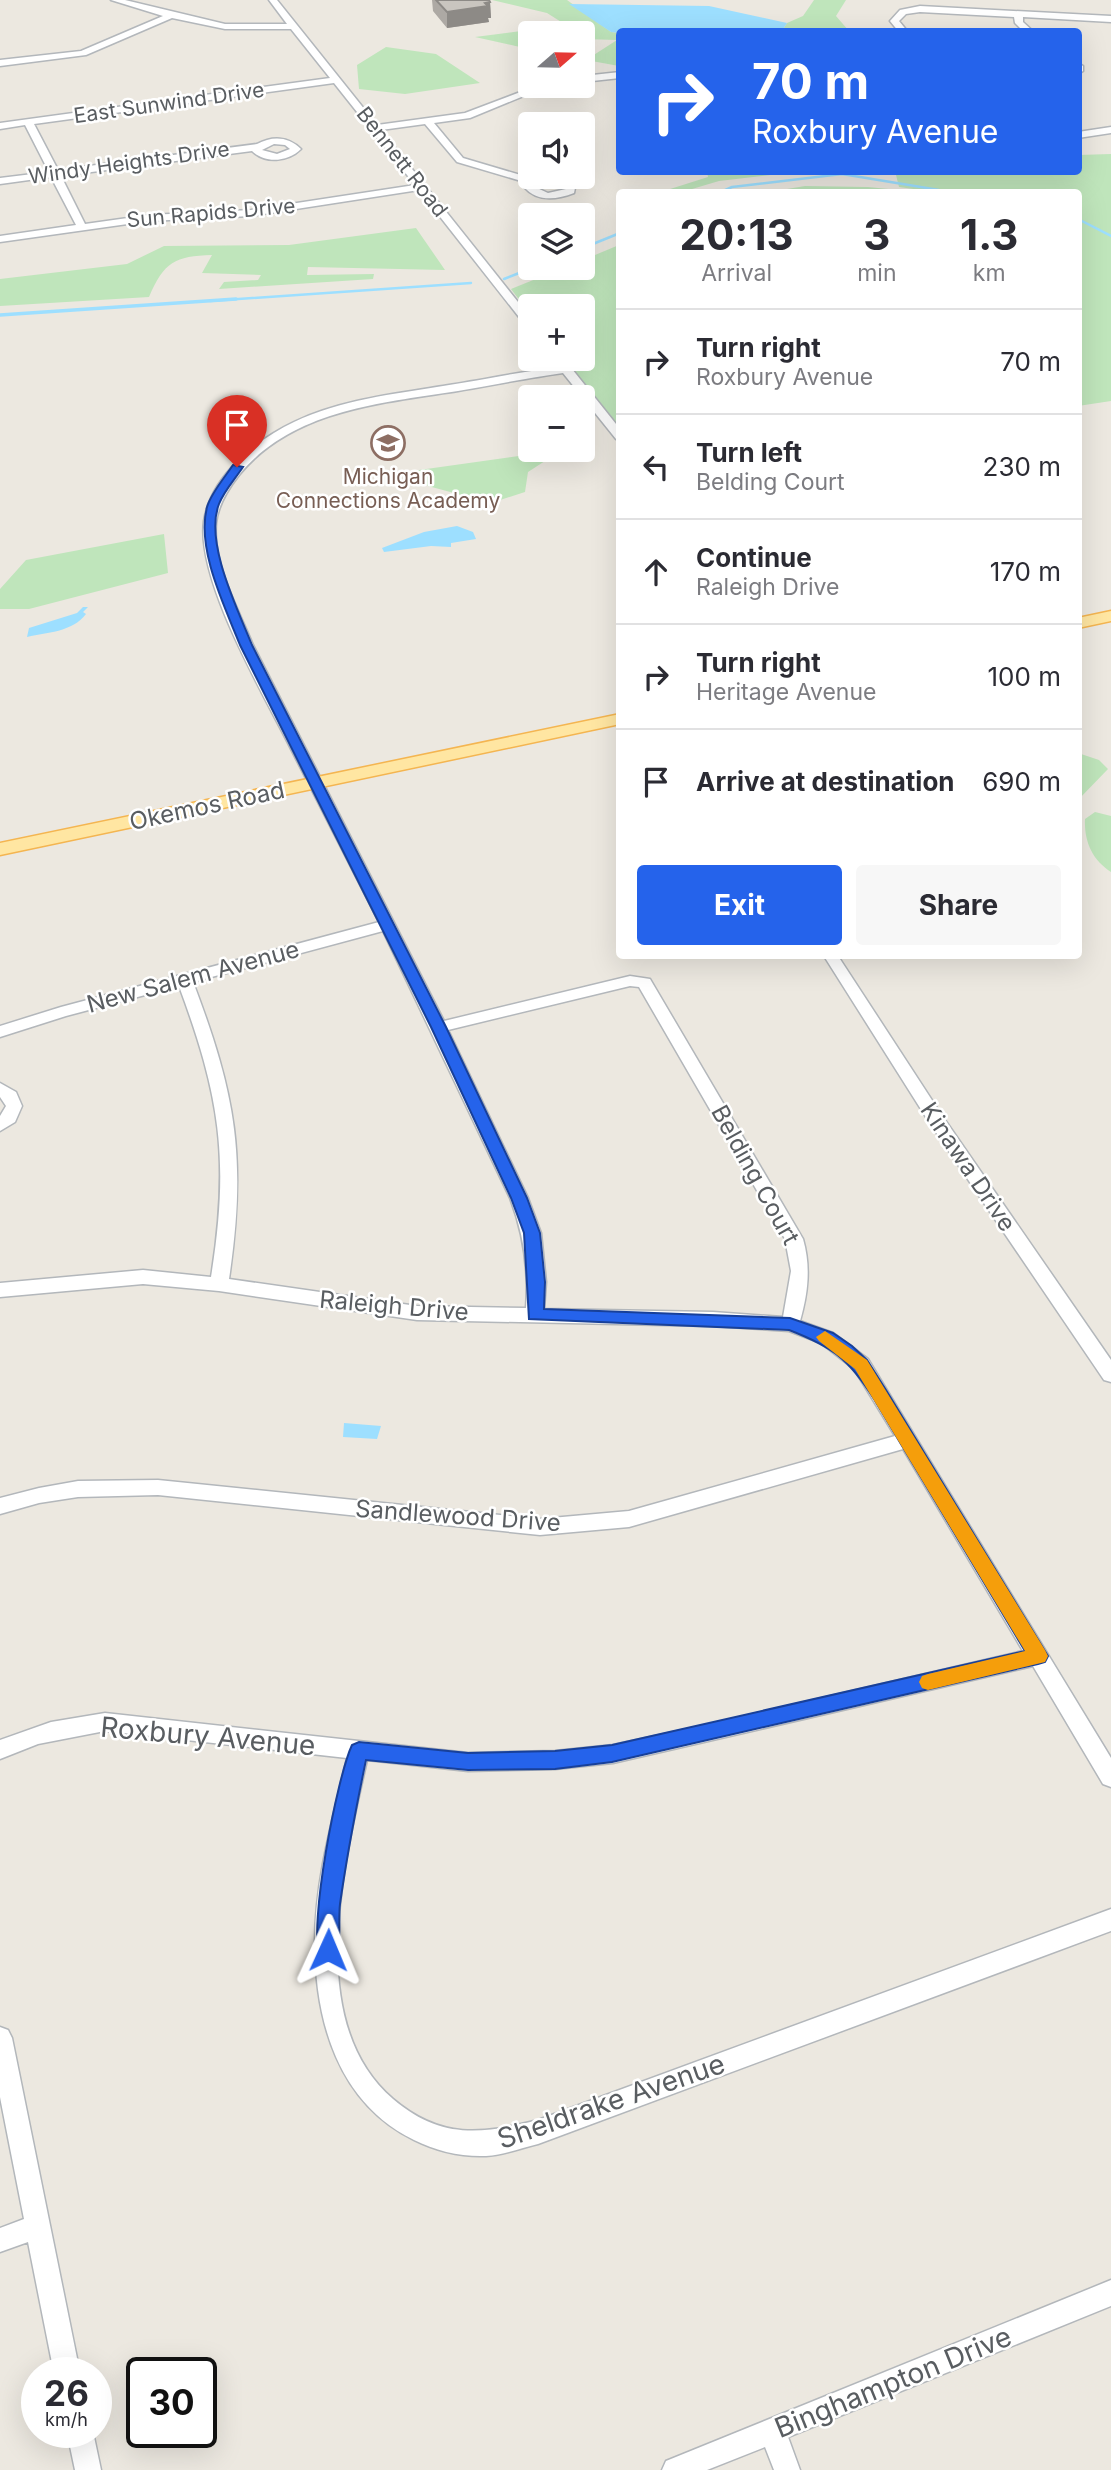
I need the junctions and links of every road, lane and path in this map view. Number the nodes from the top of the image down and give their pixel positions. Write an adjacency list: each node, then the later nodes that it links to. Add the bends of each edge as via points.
1 (115, 0): 5 (street)
2 (273, 0): 8 (street, Bennett Road)
3 (1077, 0): 6 (street)
4 (1018, 13): 6 (street); 9 (street, via 911,10 894,21); 10 (street, via 1017,20)
5 (172, 15): 8 (street, via 234,30); 11 (street, via 83,53)
6 (1076, 17): 7 (street)
7 (1111, 19)
8 (294, 26): 14 (street, Bennett Road)
9 (900, 28)
10 (1026, 28)
11 (0, 63)
12 (616, 75): 13 (street)
13 (595, 78)
14 (337, 80): 17 (street, East Sunwind Drive); 19 (street, Bennett Road)
15 (518, 97): 16 (street, via 481,112)
16 (427, 121): 19 (street); 24 (street, via 460,159)
17 (28, 122): 18 (street, East Sunwind Drive); 23 (street)
18 (0, 126)
19 (375, 128): 26 (street, Bennett Road)
20 (1111, 130): 21 (street)
21 (1082, 134)
22 (258, 147): 23 (street, Windy Heights Drive)
23 (54, 173): 25 (street, Windy Heights Drive); 27 (street)
24 (518, 177)
25 (0, 181)
26 (422, 187): 27 (street, Sun Rapids Drive, via 251,213); 29 (street, Bennett Road)
27 (82, 227): 28 (street, Sun Rapids Drive)
28 (0, 239)
29 (518, 309)
30 (526, 371): 36 (street, via 310,419 237,467 214,505 210,527 220,580 246,645)
31 (567, 371): 32 (street)
32 (616, 432)
33 (1111, 616): 34 (main road)
34 (1082, 622)
35 (616, 720): 36 (main road, Okemos Road)
36 (316, 783): 37 (main road, Okemos Road); 38 (street)
37 (0, 849)
38 (387, 925): 40 (street, New Salem Avenue); 41 (street)
39 (833, 959): 49 (street, Kinawa Drive)
40 (185, 980): 42 (street, New Salem Avenue); 45 (street, via 225,1105 229,1222)
41 (439, 1027): 47 (street, via 532,1233); 48 (street, Belding Court, via 630,981 644,983 794,1238 801,1272)
42 (0, 1032)
43 (0, 1089): 44 (street, via 10,1096 14,1107)
44 (0, 1125)
45 (219, 1284): 46 (street, Raleigh Drive, via 143,1277); 47 (street, Raleigh Drive, via 417,1313)
46 (0, 1290)
47 (535, 1315): 48 (street, Raleigh Drive)
48 (790, 1324): 50 (street, via 827,1338 861,1364)
49 (1111, 1375)
50 (908, 1440): 51 (street, Sandlewood Drive, via 629,1519 590,1524 527,1526 155,1486 81,1489); 52 (street)
51 (0, 1506)
52 (1038, 1656): 54 (street, Roxbury Avenue, via 612,1754 468,1762); 55 (street)
53 (0, 1750): 54 (street, Roxbury Avenue, via 66,1727 105,1722)
54 (359, 1751): 56 (street, Sheldrake Avenue, via 327,1924 335,2010 353,2069 372,2094 415,2127 462,2143 486,2144 538,2132)
55 (1111, 1777)
56 (1111, 1920)
57 (0, 2038): 58 (street)
58 (36, 2227): 59 (street); 61 (street)
59 (0, 2240)
60 (1111, 2293): 62 (street, Binghampton Drive)
61 (64, 2357)
62 (772, 2431): 65 (street, Binghampton Drive); 66 (street)
63 (83, 2448): 64 (street)
64 (88, 2470)
65 (675, 2470)
66 (787, 2470)

